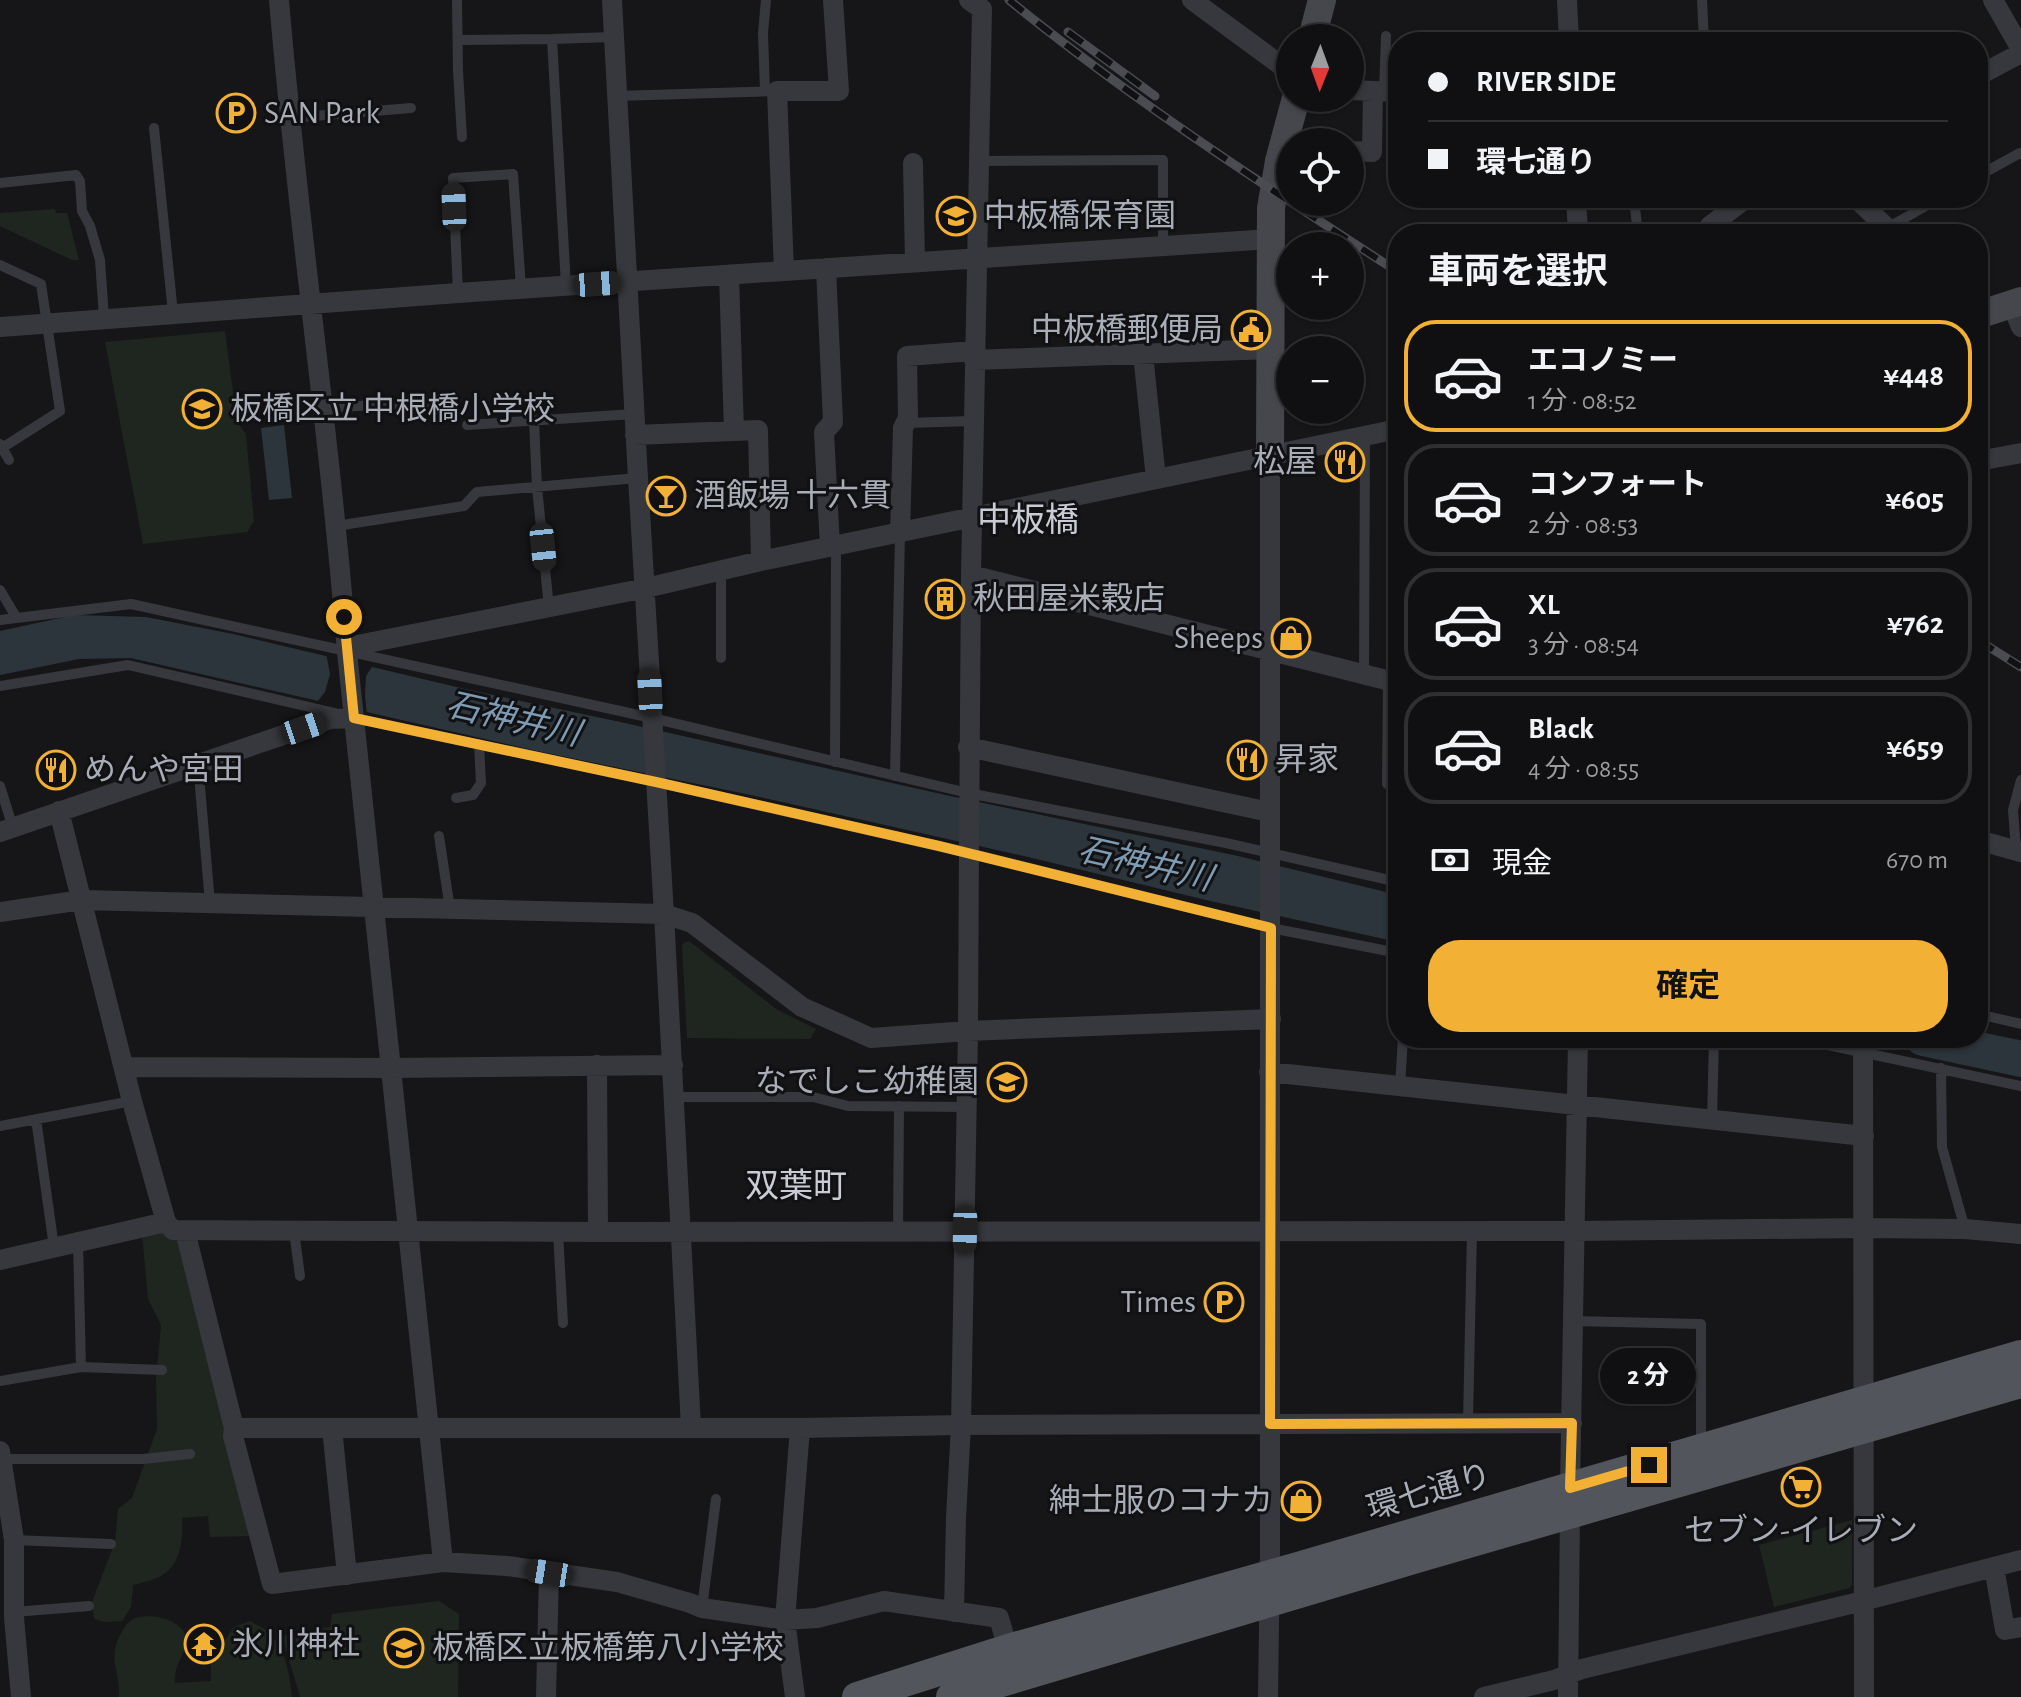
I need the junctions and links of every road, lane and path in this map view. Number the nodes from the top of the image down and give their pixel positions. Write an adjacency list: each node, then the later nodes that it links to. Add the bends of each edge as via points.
1 (279, 0): 27 (street)
2 (457, 0): 18 (lane)
3 (612, 0): 16 (street)
4 (766, 0): 23 (lane, via 763,33)
5 (833, 0): 23 (street, via 839,91)
6 (1192, 0): 20 (street)
7 (1322, 0): 12 (street)
8 (1567, 0): 13 (street)
9 (1702, 0): 14 (lane)
10 (1993, 0): 19 (street)
11 (980, 3): 32 (street)
12 (1316, 24)
13 (1569, 32)
14 (1704, 32)
15 (1386, 36): 24 (lane)
16 (614, 37): 17 (lane); 25 (street)
17 (552, 39): 18 (lane); 52 (lane)
18 (458, 40): 29 (lane)
19 (2021, 51): 21 (street)
20 (1276, 62)
21 (1988, 70)
22 (1364, 90): 24 (street)
23 (771, 91): 25 (lane); 49 (street)
24 (1385, 91): 30 (street, via 1372,152)
25 (617, 96): 51 (street)
26 (411, 108): 27 (lane)
27 (289, 118): 55 (street)
28 (154, 128): 57 (lane)
29 (462, 137)
30 (1364, 152)
31 (2021, 154): 34 (lane)
32 (980, 161): 44 (lane, via 1163,160); 45 (street)
33 (913, 163): 46 (street)
34 (1988, 171)
35 (1276, 181): 43 (street)
36 (0, 183): 59 (lane, via 76,175 82,211 100,260)
37 (1733, 208): 40 (street)
38 (1866, 208): 41 (street)
39 (1925, 208): 42 (lane)
40 (1713, 224)
41 (1883, 224)
42 (1901, 224)
43 (1271, 239): 44 (street); 62 (street)
44 (1163, 246): 45 (street)
45 (979, 257): 46 (street); 64 (street)
46 (915, 262): 48 (street)
47 (0, 265): 60 (lane, via 41,284)
48 (826, 268): 49 (street); 87 (street, via 833,422 824,432)
49 (784, 271): 50 (street)
50 (729, 275): 51 (street); 72 (street)
51 (627, 281): 52 (street); 67 (street)
52 (566, 286): 53 (street)
53 (521, 288): 54 (street); 54 (lane, via 513,174 453,178)
54 (458, 293): 55 (street)
55 (310, 304): 57 (street); 66 (street)
56 (2018, 311): 58 (street)
57 (173, 313): 59 (street)
58 (1988, 314)
59 (104, 318): 60 (street)
60 (45, 323): 61 (street); 76 (lane, via 60,411)
61 (0, 327)
62 (1271, 349): 63 (street); 78 (street)
63 (1143, 354): 64 (street); 82 (street)
64 (974, 356): 69 (street); 70 (street, via 907,356)
65 (430, 402): 66 (lane)
66 (322, 408): 85 (street)
67 (634, 414): 68 (lane); 74 (street)
68 (534, 421): 71 (lane); 83 (lane)
69 (973, 421): 70 (lane); 84 (street)
70 (906, 423): 86 (street)
71 (467, 425)
72 (734, 431): 74 (street); 88 (street, via 758,430)
73 (1388, 431): 75 (street)
74 (635, 435): 81 (street)
75 (1365, 436): 78 (street); 99 (lane)
76 (1, 446): 80 (lane)
77 (2021, 453): 79 (street)
78 (1270, 456): 82 (street); 96 (street)
79 (1988, 459)
80 (9, 460)
81 (638, 478): 83 (lane); 91 (street)
82 (1156, 479): 84 (street)
83 (537, 487): 85 (lane, via 477,492 464,506); 93 (lane)
84 (971, 518): 86 (street); 90 (street)
85 (336, 526): 97 (street)
86 (900, 533): 87 (street); 109 (lane)
87 (830, 547): 88 (street); 106 (lane, via 836,556)
88 (761, 561): 89 (street)
89 (721, 570): 91 (street); 98 (lane)
90 (971, 575): 96 (street); 105 (street)
91 (646, 588): 93 (street); 103 (street)
92 (0, 590): 94 (lane)
93 (549, 608): 97 (street)
94 (16, 617): 95 (lane); 97 (lane, via 131,604)
95 (0, 620)
96 (1270, 650): 99 (street); 117 (street)
97 (347, 652): 102 (street); 103 (lane)
98 (721, 658)
99 (1364, 675): 100 (street)
100 (1388, 681)
101 (0, 686): 102 (lane, via 128,665)
102 (354, 715): 104 (lane); 107 (street); 127 (street)
103 (652, 718): 106 (lane); 111 (street)
104 (479, 744): 111 (lane); 115 (lane, via 481,783 473,795)
105 (968, 747): 114 (street); 117 (street)
106 (835, 762): 109 (lane)
107 (198, 764): 116 (street); 126 (lane)
108 (1388, 767): 112 (lane)
109 (895, 776): 114 (lane)
110 (2021, 780): 121 (lane, via 2013,810)
111 (656, 782): 122 (lane); 130 (street)
112 (1387, 784)
113 (0, 786): 118 (lane)
114 (968, 793): 122 (street); 123 (lane)
115 (456, 798)
116 (59, 811): 118 (street); 125 (street)
117 (1269, 812): 123 (street)
118 (6, 830)
119 (439, 836): 128 (lane)
120 (1988, 843): 121 (street)
121 (2018, 851)
122 (969, 853): 131 (lane); 136 (street)
123 (1269, 853): 124 (lane); 131 (street)
124 (1388, 880)
125 (82, 900): 126 (street); 129 (street); 144 (street)
126 (210, 903): 127 (street)
127 (375, 908): 128 (street); 145 (street)
128 (450, 909): 130 (street)
129 (0, 912)
130 (664, 914): 136 (street, via 692,923 802,1007 871,1038); 143 (street)
131 (1271, 928): 132 (lane); 134 (street)
132 (1388, 951)
133 (1988, 1016): 135 (lane)
134 (1271, 1019): 136 (street); 147 (street)
135 (2021, 1024)
136 (968, 1031): 154 (street)
137 (1402, 1048): 148 (lane)
138 (1578, 1048): 153 (street)
139 (1714, 1048): 156 (lane)
140 (1863, 1048): 158 (street)
141 (1870, 1048): 146 (lane)
142 (597, 1065): 143 (street); 145 (street); 172 (street)
143 (673, 1065): 150 (street)
144 (124, 1067): 145 (street); 151 (street)
145 (391, 1068): 167 (street)
146 (1941, 1068): 149 (lane); 161 (lane, via 1942,1147)
147 (1269, 1072): 148 (street); 163 (street)
148 (1400, 1086): 153 (street)
149 (2021, 1086)
150 (675, 1097): 152 (lane, via 813,1097 848,1106); 168 (street)
151 (132, 1101): 155 (lane); 159 (street)
152 (899, 1106): 154 (lane); 169 (lane)
153 (1577, 1106): 156 (street); 170 (street)
154 (967, 1107): 162 (street)
155 (36, 1119): 157 (lane); 175 (lane)
156 (1712, 1120): 158 (street)
157 (0, 1126)
158 (1864, 1136): 160 (street)
159 (166, 1222): 165 (street, via 173,1230); 174 (street)
160 (1864, 1228): 161 (street); 170 (street); 185 (street)
161 (1965, 1229): 173 (street)
162 (965, 1230): 163 (street); 169 (street); 189 (street)
163 (1270, 1230): 164 (street); 188 (street)
164 (1472, 1230): 170 (street); 186 (lane)
165 (185, 1231): 166 (street); 191 (street)
166 (294, 1231): 167 (street); 177 (lane)
167 (409, 1231): 171 (street); 193 (street)
168 (681, 1231): 169 (street); 172 (street); 190 (street)
169 (898, 1231)
170 (1575, 1231): 178 (street)
171 (558, 1232): 172 (street); 179 (lane)
172 (598, 1232)
173 (2021, 1234)
174 (78, 1241): 175 (street); 181 (lane)
175 (54, 1247): 176 (street)
176 (0, 1260)
177 (300, 1276)
178 (1573, 1321): 187 (street); 195 (lane, via 1701,1324)
179 (563, 1323)
180 (2021, 1355): 185 (main road, 環七通り)
181 (81, 1367): 182 (lane); 183 (lane)
182 (162, 1370)
183 (0, 1381)
184 (2018, 1388): 185 (main road, 環七通り)
185 (1864, 1416): 195 (main road, 環七通り); 199 (main road, 環七通り); 208 (street)
186 (1468, 1423): 187 (street); 188 (street)
187 (1572, 1423): 199 (street)
188 (1270, 1424): 189 (street); 207 (street)
189 (961, 1425): 194 (street); 211 (street)
190 (691, 1427): 193 (street); 194 (street)
191 (234, 1428): 192 (street); 206 (street, via 272,1584)
192 (332, 1428): 193 (street); 206 (street)
193 (429, 1428): 203 (street)
194 (800, 1428): 213 (street)
195 (1701, 1449): 199 (main road, 環七通り)
196 (190, 1454): 197 (lane, via 143,1459)
197 (1, 1456): 200 (street)
198 (716, 1499): 210 (lane)
199 (1570, 1500): 207 (main road, 環七通り); 216 (street)
200 (9, 1534): 201 (lane); 212 (street)
201 (111, 1544)
202 (2021, 1560): 204 (street)
203 (443, 1562): 205 (street); 206 (street)
204 (1994, 1567): 208 (street); 214 (street, via 2005,1630)
205 (549, 1573): 210 (street, via 617,1582); 218 (street)
206 (347, 1575)
207 (1269, 1589): 215 (main road, 環七通り); 221 (main road, 環七通り); 222 (street)
208 (1863, 1601): 216 (street); 225 (street)
209 (89, 1606): 212 (lane)
210 (702, 1608): 213 (street)
211 (954, 1612): 213 (street, via 884,1601 817,1618); 215 (street, via 999,1618)
212 (9, 1616): 217 (street)
213 (785, 1620): 219 (street)
214 (2021, 1627)
215 (1008, 1649): 220 (main road, 環七通り)
216 (1568, 1674): 223 (street); 224 (street)
217 (21, 1697)
218 (546, 1697)
219 (795, 1697)
220 (857, 1697)
221 (951, 1697)
222 (1268, 1697)
223 (1484, 1697)
224 (1568, 1697)
225 (1864, 1697)

